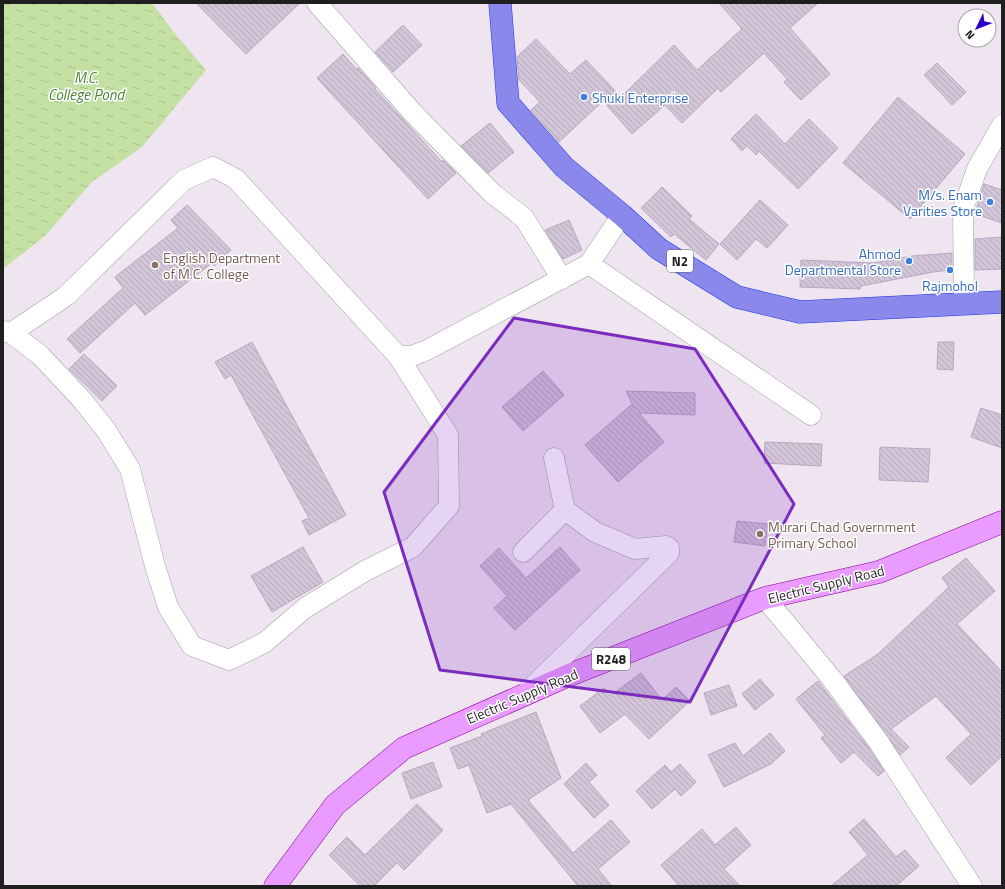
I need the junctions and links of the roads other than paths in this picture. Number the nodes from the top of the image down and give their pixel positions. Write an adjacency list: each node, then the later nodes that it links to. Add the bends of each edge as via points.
1 (317, 3): 6 (street, via 412,113 492,193 524,218)
2 (500, 3): 4 (highway, N2, via 508,102 564,167)
3 (1002, 125): 8 (street, via 977,169 963,209)
4 (622, 216): 5 (street); 8 (highway, N2, via 659,249 737,297 800,312)
5 (589, 264): 6 (street); 11 (street)
6 (562, 279): 10 (street, via 427,350 412,356)
7 (1002, 302): 8 (highway, N2)
8 (964, 303)
9 (7, 332): 10 (street, via 66,296 184,180 213,167 236,178); 10 (street, via 40,355 106,430 130,469 168,607 192,646 229,660 264,643 312,604 366,571 413,548 448,506 448,434)
10 (398, 356)
11 (811, 415)
12 (554, 458): 13 (street)
13 (565, 510): 15 (street); 17 (street, via 595,532 635,549 666,546 669,553)
14 (1002, 522): 16 (main road, Electric Supply Road / R248, via 879,572)
15 (523, 552)
16 (765, 598): 17 (main road, Electric Supply Road / R248, via 567,676); 19 (street, via 832,679 878,741)
17 (523, 696): 18 (main road, Electric Supply Road / R248, via 404,748 335,805)
18 (275, 886)
19 (972, 886)

